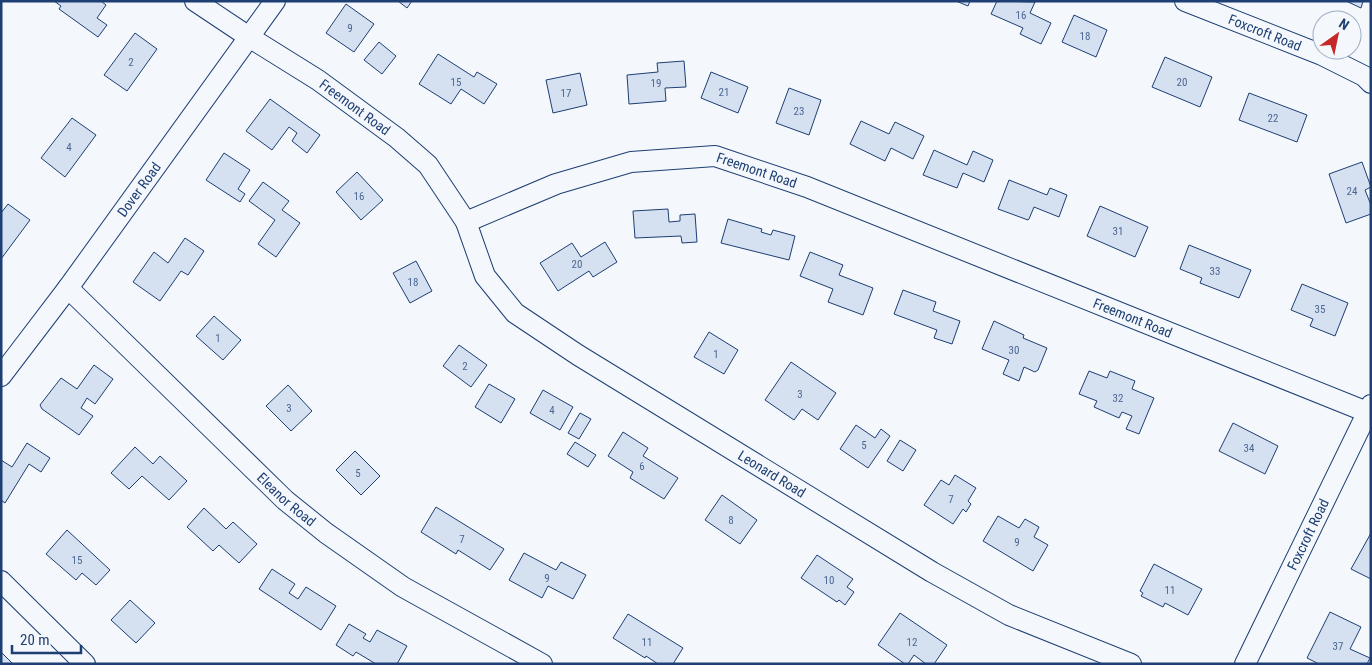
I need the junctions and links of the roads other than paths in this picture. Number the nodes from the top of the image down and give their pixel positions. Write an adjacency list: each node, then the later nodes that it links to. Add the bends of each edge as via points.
1 (195, 1): 4 (street, Freemont Road)
2 (276, 1): 4 (street, Dover Road)
3 (1185, 1): 5 (street, Foxcroft Road, via 1322,55 1364,76)
4 (249, 37): 6 (street, Freemont Road, via 318,80 397,138 428,165); 7 (street, Dover Road)
5 (1371, 83)
6 (466, 222): 9 (street, Freemont Road, via 556,184 631,162 715,156 807,187); 13 (street, Leonard Road, via 485,276 515,313 578,355 932,572 1009,615)
7 (68, 288): 8 (street, Dover Road); 12 (street, Eleanor Road, via 286,500 326,533 404,587)
8 (1, 376)
9 (1369, 409): 14 (street, Foxcroft Road)
10 (1, 581): 11 (street)
11 (85, 664)
12 (542, 664)
13 (1131, 664)
14 (1245, 664)

